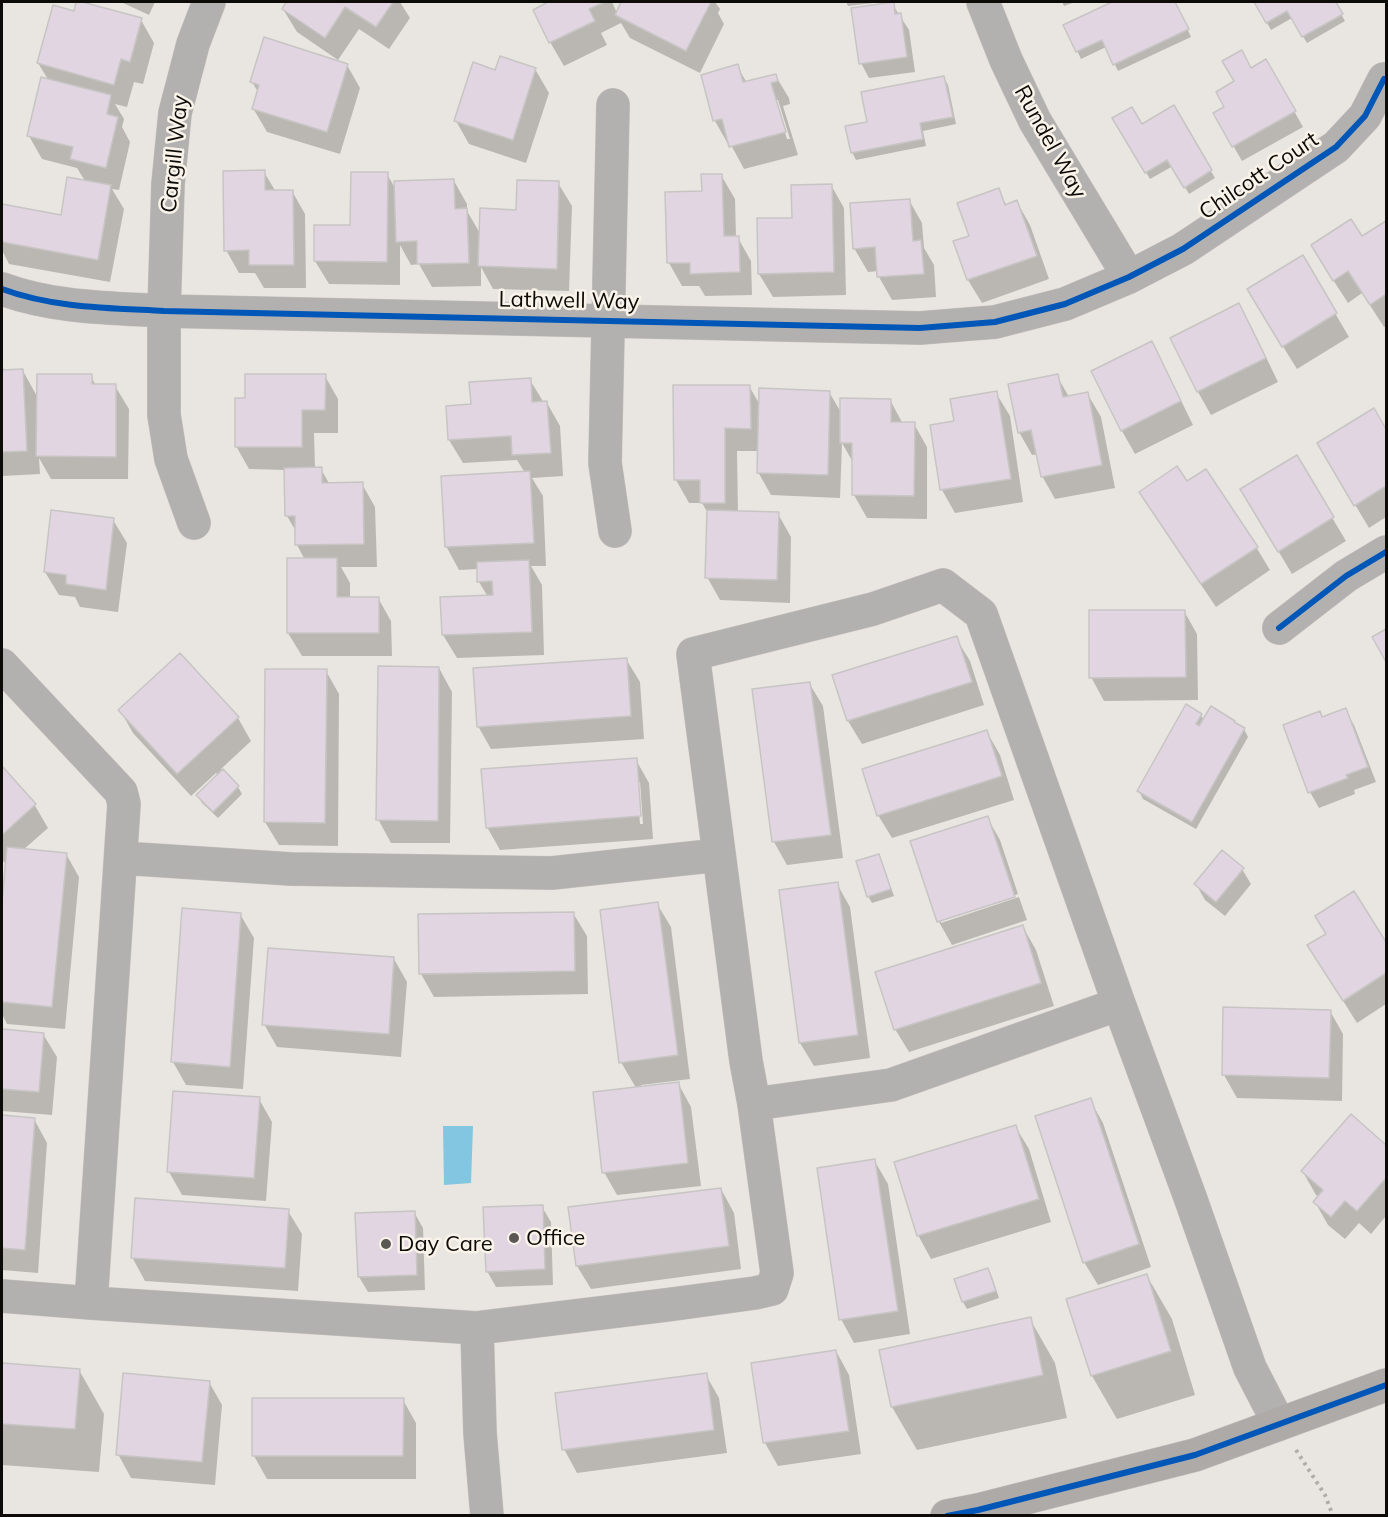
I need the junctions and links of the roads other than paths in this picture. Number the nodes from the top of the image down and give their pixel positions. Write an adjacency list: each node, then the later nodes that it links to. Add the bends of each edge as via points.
1 (209, 2): 7 (street, Cargill Way, via 193,44 176,113 168,184)
2 (983, 2): 5 (street, Rundel Way, via 1035,121)
3 (1384, 79): 5 (street, Chilcott Court, via 1365,116 1336,147 1183,249)
4 (613, 105): 8 (street)
5 (1129, 276): 8 (street, Lathwell Way, via 1065,304 995,322 920,328)
6 (2, 290): 7 (street, Lathwell Way, via 80,306)
7 (164, 311): 8 (street, Lathwell Way); 9 (street, Cargill Way, via 164,415 171,459)
8 (608, 320): 10 (street, via 605,463)
9 (194, 523)
10 (615, 531)
11 (1386, 552): 12 (street, via 1346,576)
12 (1279, 628)
13 (2, 665): 15 (street, via 121,792)
14 (719, 855): 15 (street, via 552,873 291,868); 16 (street, via 693,654 873,609 944,585 981,614); 17 (street)
15 (121, 858): 19 (street)
16 (1119, 1004): 17 (street, via 891,1085); 22 (street, via 1250,1368)
17 (754, 1104): 20 (street, via 777,1273 772,1289)
18 (2, 1296): 19 (street)
19 (91, 1303): 20 (street)
20 (477, 1328): 23 (street, via 480,1433)
21 (1386, 1385): 22 (main road)
22 (1279, 1424): 24 (main road, via 1195,1455)
23 (488, 1515)
24 (947, 1515)

